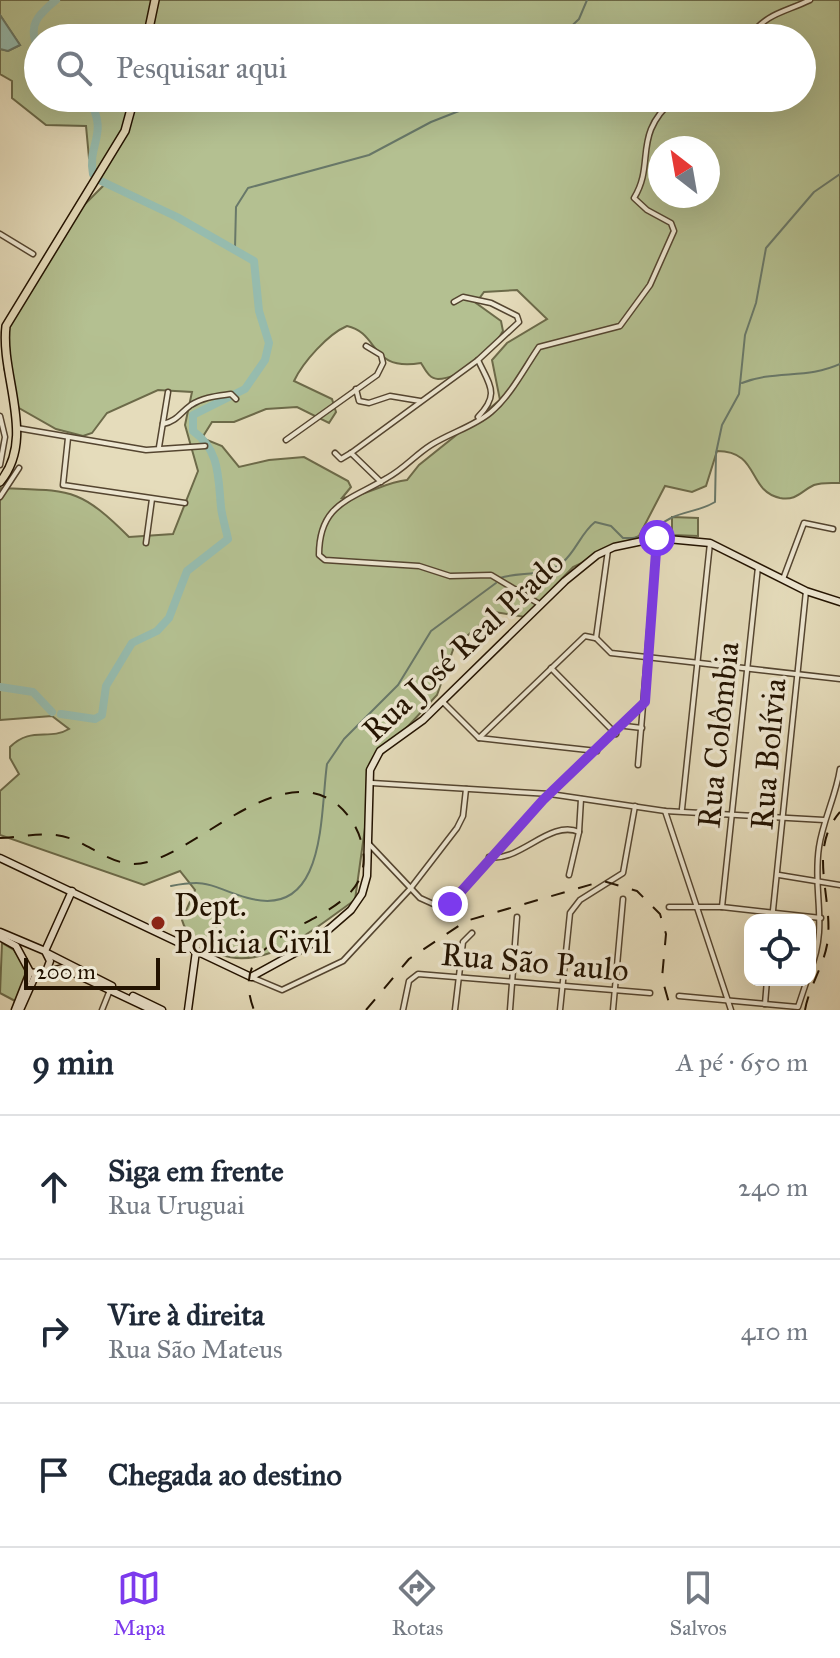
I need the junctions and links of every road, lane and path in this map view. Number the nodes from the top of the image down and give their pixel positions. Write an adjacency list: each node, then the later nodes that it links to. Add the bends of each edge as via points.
1 (155, 0): 3 (main road)
2 (810, 0): 4 (street)
3 (150, 24)
4 (758, 24)
5 (130, 112): 19 (main road, via 125,131 10,313 2,358)
6 (663, 112): 17 (street, via 650,127 642,184 634,198 671,223 674,231 656,273 620,326 539,347 509,393 490,414)
7 (0, 234): 8 (street)
8 (33, 254)
9 (454, 302): 11 (street, via 472,298 517,316 519,322 508,335)
10 (366, 346): 12 (street, via 381,355 383,363 377,375)
11 (478, 360): 15 (street); 17 (street, via 492,401)
12 (356, 389): 15 (street, via 359,401 369,403 390,396); 21 (street)
13 (168, 392): 18 (street)
14 (236, 399): 18 (street, via 231,394 208,397)
15 (420, 401): 25 (street)
16 (0, 416): 26 (street, via 5,437)
17 (474, 422): 29 (street, via 433,443)
18 (163, 424): 23 (street)
19 (15, 427): 20 (street); 28 (main road, via 14,451)
20 (68, 438): 23 (street, via 146,450); 31 (street, via 63,485)
21 (286, 440)
22 (205, 446): 23 (street)
23 (159, 447)
24 (335, 453): 25 (street, via 341,459)
25 (351, 453): 29 (street)
26 (0, 465)
27 (19, 468): 30 (street)
28 (0, 482)
29 (381, 482): 42 (street, via 339,503 327,519 319,541 319,555 325,560 419,566 450,576 491,575)
30 (0, 497)
31 (152, 499): 32 (street); 35 (street)
32 (185, 503)
33 (833, 529): 39 (street, via 804,523)
34 (657, 538): 36 (street, Rua José Real Prado); 37 (street, Rua José Real Prado); 44 (street)
35 (146, 543)
36 (710, 543): 38 (street, Rua José Real Prado); 45 (street)
37 (608, 550): 42 (street, Rua José Real Prado); 43 (street)
38 (758, 567): 39 (street, Rua José Real Prado); 47 (street, Rua Colômbia)
39 (783, 579): 40 (street, Rua José Real Prado)
40 (806, 591): 41 (street, Rua José Real Prado); 48 (street, Rua Bolívia)
41 (840, 602)
42 (541, 605): 50 (street, Rua José Real Prado)
43 (596, 638): 44 (street, via 611,653); 46 (street, via 585,636)
44 (649, 656): 45 (street); 51 (street)
45 (697, 665): 47 (street); 65 (street)
46 (551, 668): 54 (street); 55 (street)
47 (747, 670): 48 (street); 67 (street, Rua Colômbia)
48 (796, 675): 49 (street); 68 (street, Rua Bolívia)
49 (840, 679)
50 (443, 702): 55 (street); 59 (street, Rua José Real Prado, via 380,751 370,770)
51 (645, 702): 52 (street); 53 (street)
52 (623, 727): 53 (street); 54 (street)
53 (642, 728): 57 (street)
54 (616, 734): 56 (street)
55 (479, 738): 56 (street)
56 (597, 751): 62 (street)
57 (638, 765)
58 (840, 769): 61 (street)
59 (372, 783): 60 (street); 71 (street, Rua José Real Prado)
60 (466, 788): 62 (street); 78 (street, via 457,828)
61 (838, 792): 69 (street)
62 (550, 794): 63 (street); 72 (street)
63 (581, 799): 64 (street); 70 (street)
64 (635, 805): 66 (street); 98 (street, via 625,868 570,913)
65 (682, 809): 66 (street); 67 (street)
66 (665, 811): 81 (street)
67 (732, 814): 68 (street); 83 (street, Rua Colômbia)
68 (784, 818): 69 (street); 75 (street, Rua Bolívia)
69 (824, 820): 76 (street)
70 (579, 832): 72 (street, via 557,831 503,856); 74 (street)
71 (369, 844): 78 (street); 95 (street, Rua José Real Prado, via 367,876 351,910 313,943)
72 (489, 857): 78 (street, via 450,904 435,906)
73 (0, 858): 79 (street)
74 (569, 875)
75 (779, 875): 76 (street); 84 (street, Rua Bolívia)
76 (818, 882): 77 (street); 86 (street)
77 (840, 885)
78 (410, 889): 95 (street, via 343,961 282,990)
79 (72, 891): 89 (street); 90 (street)
80 (623, 899): 102 (street)
81 (699, 906): 82 (street); 83 (street); 105 (street)
82 (669, 907)
83 (722, 907): 84 (street)
84 (773, 913): 86 (street)
85 (517, 917): 97 (street)
86 (821, 918): 91 (street)
87 (472, 933): 96 (street, via 463,942)
88 (0, 935): 89 (street); 92 (street, via 16,946)
89 (43, 951): 92 (street, via 29,951); 93 (street); 101 (street)
90 (196, 951): 95 (street); 112 (street)
91 (816, 958)
92 (25, 962): 94 (street)
93 (47, 969): 94 (street); 101 (street, via 63,968)
94 (33, 973): 108 (street)
95 (251, 977)
96 (458, 979): 97 (street, Rua São Paulo); 113 (street, Rua São Paulo, via 418,974 409,981); 114 (street)
97 (512, 982): 98 (street, Rua São Paulo); 115 (street)
98 (562, 985): 102 (street, Rua São Paulo); 116 (street)
99 (766, 986): 106 (street)
100 (805, 986): 107 (street)
101 (111, 987): 109 (street); 110 (street); 111 (street)
102 (615, 992): 103 (street, Rua São Paulo); 117 (street)
103 (650, 993)
104 (679, 996): 105 (street)
105 (729, 1002): 106 (street); 118 (street)
106 (765, 1004): 107 (street)
107 (799, 1008)
108 (18, 1010)
109 (102, 1010)
110 (152, 1010)
111 (162, 1010)
112 (188, 1010)
113 (403, 1010)
114 (455, 1010)
115 (510, 1010)
116 (560, 1010)
117 (613, 1010)
118 (731, 1010)

